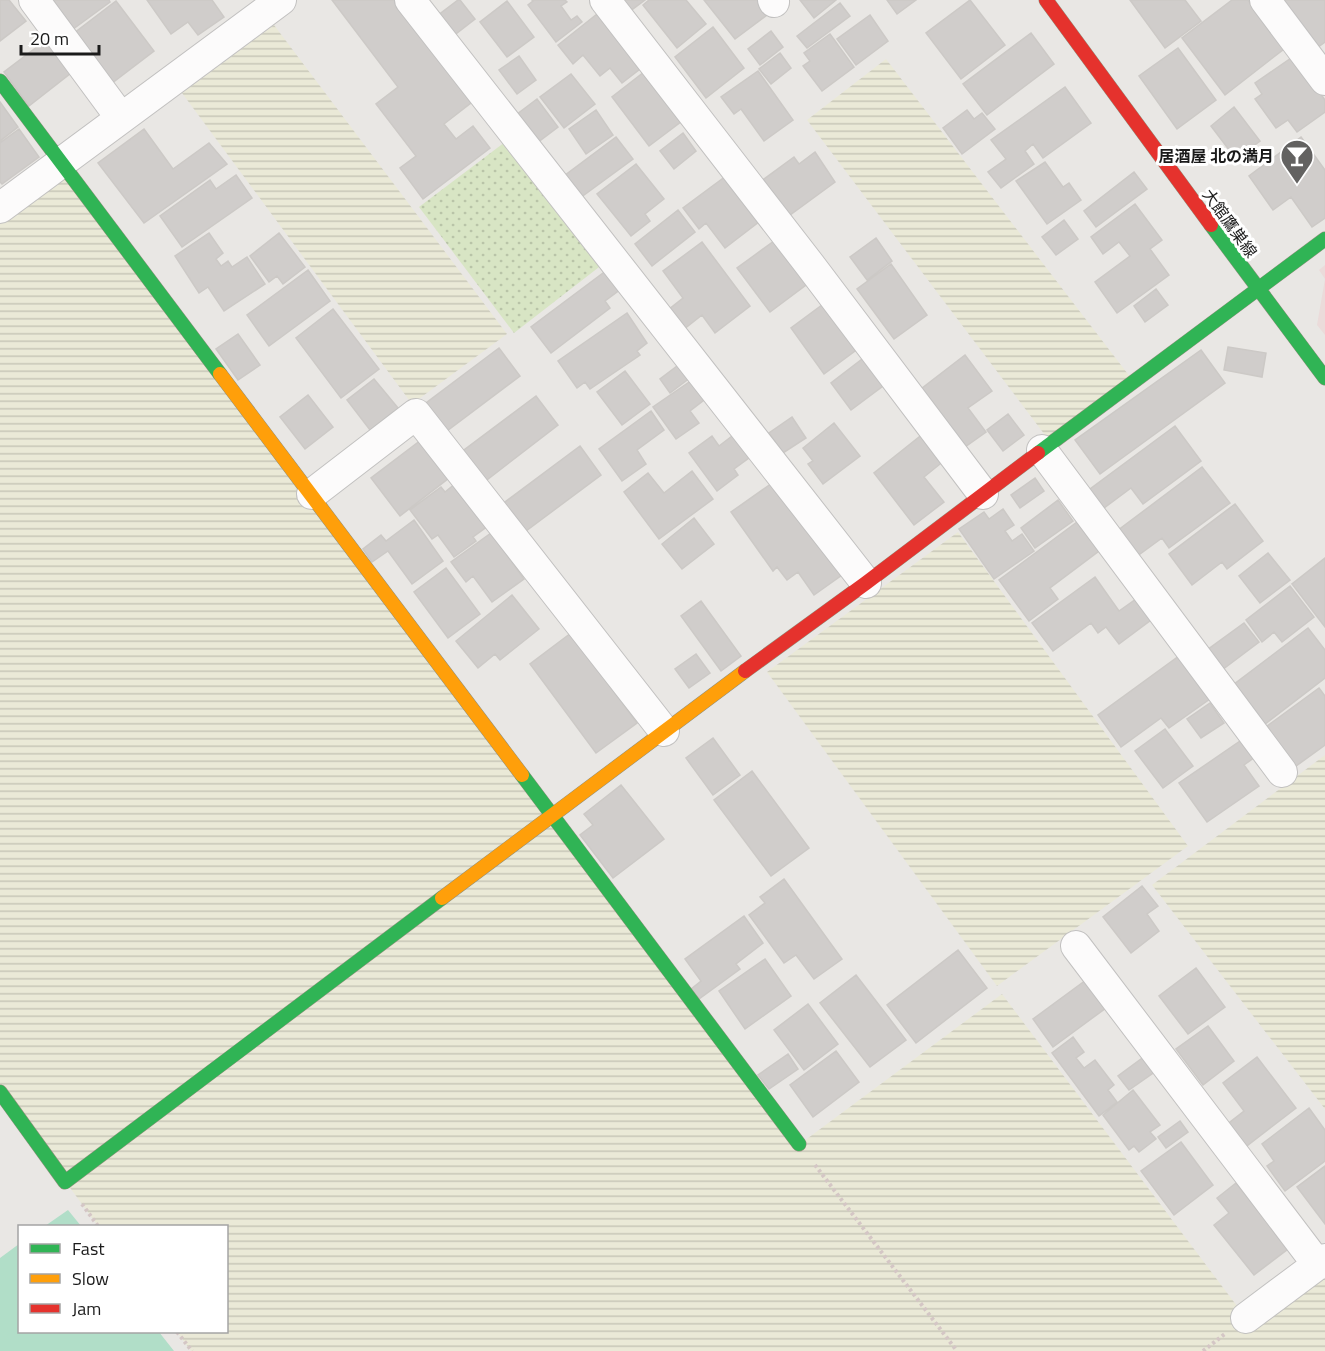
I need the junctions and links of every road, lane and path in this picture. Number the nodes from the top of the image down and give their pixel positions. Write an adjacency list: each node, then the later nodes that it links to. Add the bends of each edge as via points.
1 (34, 0): 10 (street)
2 (281, 0): 7 (street)
3 (410, 0): 19 (street)
4 (605, 0): 18 (street)
5 (1046, 0): 14 (street, 大館鷹巣線)
6 (1265, 0): 8 (street)
7 (250, 9): 10 (street)
8 (1325, 80)
9 (0, 81): 11 (street)
10 (121, 118): 11 (street)
11 (62, 163): 12 (street); 17 (street)
12 (0, 208)
13 (1325, 239): 14 (street)
14 (1258, 290): 15 (street, 大館鷹巣線); 16 (street)
15 (1325, 378)
16 (1042, 450): 18 (street); 21 (street)
17 (312, 494): 20 (street, via 416,414); 22 (street)
18 (983, 494): 19 (street)
19 (866, 583): 20 (street)
20 (664, 731): 22 (street)
21 (1282, 772)
22 (552, 815): 24 (street, via 65,1182); 25 (street)
23 (1076, 946): 26 (street)
24 (0, 1092)
25 (799, 1144): 30 (path)
26 (1321, 1262): 27 (street)
27 (1246, 1318)
28 (178, 1333): 29 (path)
29 (192, 1351)
30 (957, 1351)

